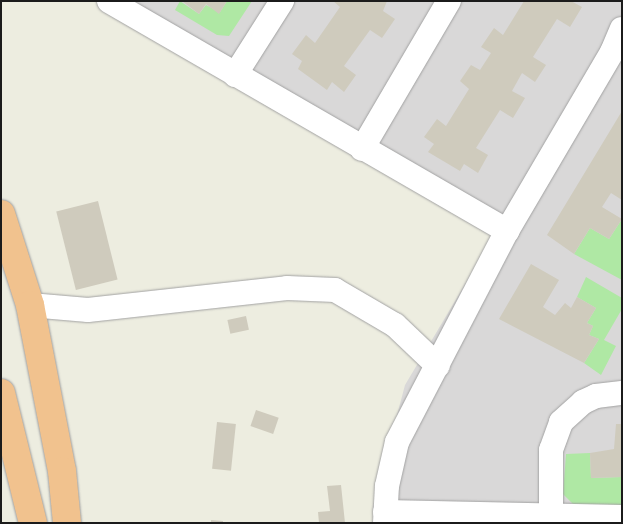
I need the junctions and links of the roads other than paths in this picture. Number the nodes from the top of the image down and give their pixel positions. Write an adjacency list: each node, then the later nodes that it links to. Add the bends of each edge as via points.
1 (109, 1): 5 (street)
2 (282, 1): 5 (street)
3 (449, 1): 6 (street)
4 (622, 28): 8 (street, via 612,52)
5 (235, 75): 6 (street)
6 (362, 149): 8 (street)
7 (1, 214): 9 (highway)
8 (507, 231): 10 (street)
9 (30, 305): 10 (street, via 88,310 287,288 335,290 395,325); 17 (highway, via 62,471)
10 (438, 366): 13 (street, via 397,442 387,486)
11 (1, 393): 16 (highway)
12 (622, 393): 15 (street, via 596,396 583,402 561,422 551,450)
13 (385, 517): 15 (street)
14 (622, 517): 15 (street)
15 (552, 519)
16 (33, 523)
17 (67, 523)

